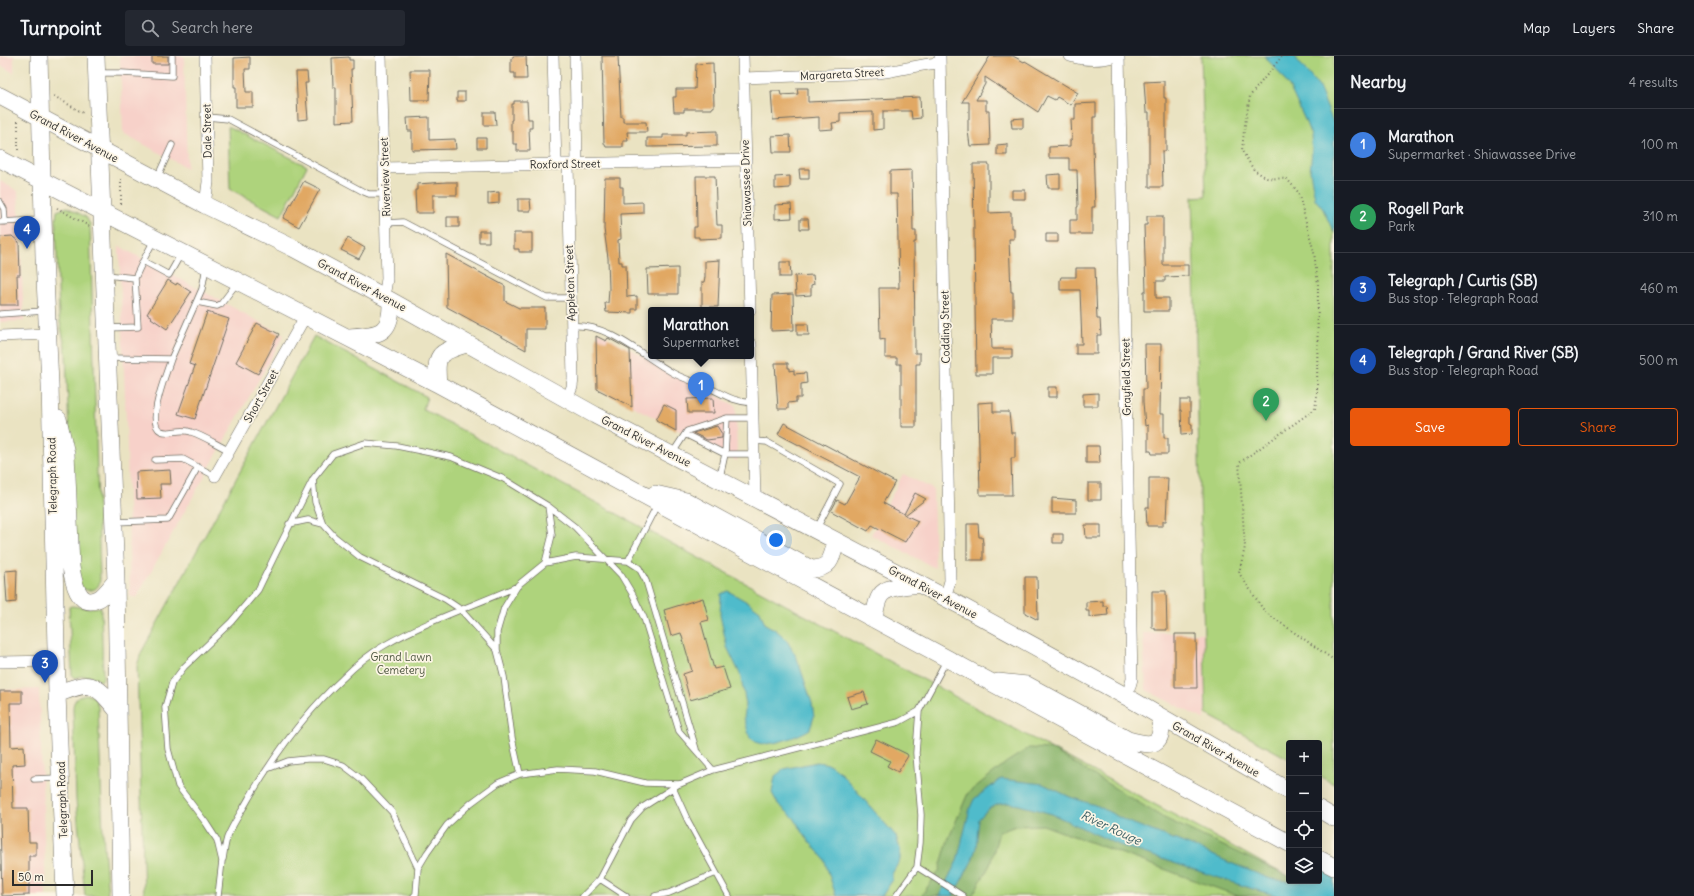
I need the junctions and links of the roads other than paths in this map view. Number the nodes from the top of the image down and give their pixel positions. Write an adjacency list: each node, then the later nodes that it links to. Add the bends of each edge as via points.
1 (39, 56): 16 (main road, Telegraph Road)
2 (96, 56): 12 (main road)
3 (172, 56): 12 (lane, via 172,76)
4 (205, 56): 15 (street, Dale Street)
5 (381, 56): 23 (street, Riverview Street)
6 (553, 56): 22 (street)
7 (575, 56): 21 (street, Appleton Street)
8 (743, 56): 13 (street, Shiawassee Drive)
9 (1070, 56): 10 (street, via 1098,60)
10 (1118, 56): 99 (street, Grayfield Street, via 1132,679)
11 (940, 59): 13 (street, Margareta Street, via 884,72); 90 (street, Codding Street, via 950,581)
12 (97, 73): 18 (main road)
13 (744, 78): 20 (street, Shiawassee Drive)
14 (0, 96): 16 (main road, Grand River Avenue)
15 (207, 117): 26 (lane, via 228,119 364,192); 28 (street, Dale Street, via 208,182)
16 (41, 118): 18 (main road, Grand River Avenue); 25 (main road, Telegraph Road)
17 (172, 145): 24 (lane)
18 (100, 150): 24 (main road, Grand River Avenue); 29 (main road)
19 (0, 159): 25 (main road)
20 (746, 160): 21 (street, Roxford Street); 43 (street, Shiawassee Drive)
21 (572, 164): 22 (street, Roxford Street); 40 (street, Appleton Street)
22 (556, 165): 23 (street, Roxford Street)
23 (384, 168): 26 (street, Riverview Street)
24 (157, 179): 28 (main road, Grand River Avenue)
25 (42, 181): 29 (main road); 30 (main road, Telegraph Road)
26 (385, 194): 32 (street, Riverview Street)
27 (0, 202): 31 (lane, via 4,209)
28 (205, 205): 41 (main road, Grand River Avenue)
29 (102, 212): 33 (main road); 37 (main road)
30 (43, 220): 31 (lane); 44 (main road, Telegraph Road)
31 (3, 222)
32 (386, 223): 40 (lane, via 403,222 547,298); 41 (street, Riverview Street)
33 (155, 239): 34 (main road); 35 (lane)
34 (182, 252): 35 (lane, via 170,275); 36 (main road)
35 (143, 261): 38 (lane)
36 (206, 264): 39 (main road); 42 (lane)
37 (104, 275): 38 (lane); 48 (main road)
38 (135, 278): 48 (lane, via 138,327)
39 (239, 281): 42 (lane, via 217,306); 46 (main road)
40 (570, 298): 47 (street, Appleton Street)
41 (388, 299): 51 (main road, via 392,312 387,326 378,334); 52 (main road, Grand River Avenue)
42 (197, 302): 55 (lane)
43 (750, 307)
44 (46, 311): 45 (lane); 49 (main road, Telegraph Road)
45 (0, 314)
46 (306, 315): 51 (main road); 66 (street, Short Street)
47 (572, 326): 53 (lane, via 594,327); 60 (street, Appleton Street, via 573,378)
48 (106, 328): 54 (main road)
49 (48, 334): 50 (street); 58 (main road, Telegraph Road)
50 (0, 336)
51 (348, 337): 59 (main road)
52 (467, 344): 59 (main road, via 441,354 437,360); 60 (main road, Grand River Avenue)
53 (648, 357)
54 (106, 358): 55 (lane); 79 (main road)
55 (170, 359): 66 (lane, via 155,411 156,427 161,431 187,431)
56 (651, 359): 61 (lane, via 673,373 739,402)
57 (752, 359): 61 (street)
58 (50, 384): 87 (main road, via 66,454 74,584 78,594 86,600 92,600 99,599); 95 (main road, Telegraph Road)
59 (438, 384): 75 (main road)
60 (567, 400): 69 (main road, Grand River Avenue)
61 (753, 403): 63 (street)
62 (727, 418): 63 (lane); 64 (lane, via 687,431); 67 (lane)
63 (753, 418): 65 (street)
64 (685, 434): 67 (lane); 69 (lane)
65 (754, 441): 68 (street); 82 (lane, via 767,442 840,484)
66 (230, 451): 72 (street, Short Street)
67 (725, 454): 68 (lane); 74 (lane)
68 (754, 454): 76 (street)
69 (672, 455): 74 (main road, Grand River Avenue)
70 (155, 460): 71 (lane, via 183,459)
71 (198, 467): 72 (lane); 79 (lane, via 168,520)
72 (215, 476)
73 (313, 478): 78 (lane, via 333,454 365,443 397,446 451,457 504,479); 80 (lane); 81 (lane, via 315,502)
74 (720, 479): 76 (main road, Grand River Avenue)
75 (631, 488): 77 (main road); 83 (main road, via 686,501 811,569 820,569 830,562)
76 (756, 498): 82 (main road, Grand River Avenue)
77 (658, 503): 85 (lane); 92 (main road)
78 (548, 506): 84 (lane, via 574,527); 86 (lane, via 552,535)
79 (113, 522): 87 (main road)
80 (289, 524): 81 (lane, via 308,520); 115 (lane, via 258,590 231,622 184,667 172,683 165,708 168,749 178,786 217,840)
81 (323, 524): 91 (lane, via 360,557)
82 (815, 530): 83 (main road, Grand River Avenue)
83 (836, 541): 88 (main road, Grand River Avenue)
84 (606, 560): 85 (lane); 86 (lane, via 576,556); 103 (lane, via 621,575 644,618 678,731)
85 (628, 561): 103 (lane, via 639,568 646,581)
86 (545, 563): 89 (lane)
87 (116, 581): 100 (main road)
88 (920, 584): 90 (main road, Grand River Avenue); 92 (main road, via 884,592)
89 (518, 586): 91 (lane); 93 (lane, via 504,608 497,632)
90 (945, 598): 99 (main road, Grand River Avenue)
91 (460, 609): 93 (lane); 104 (lane, via 383,646 359,663 300,721)
92 (874, 618): 94 (main road)
93 (497, 650): 106 (lane)
94 (947, 659): 97 (main road); 101 (lane)
95 (56, 661): 96 (street); 98 (main road, Telegraph Road)
96 (0, 662)
97 (990, 682): 102 (main road, via 1027,685 1128,740 1143,744 1152,744 1160,737); 114 (main road)
98 (57, 694): 100 (main road, via 82,685 93,686); 107 (main road, Telegraph Road)
99 (1127, 697): 102 (main road, Grand River Avenue)
100 (117, 710): 122 (main road)
101 (919, 711): 105 (lane, via 899,722); 116 (lane, via 916,753 921,815)
102 (1161, 717): 111 (main road, Grand River Avenue)
103 (696, 752): 105 (lane)
104 (267, 769): 115 (lane, via 228,837); 117 (lane, via 288,761 307,759 324,759 343,765 360,778 392,812)
105 (713, 770): 109 (lane)
106 (520, 774): 109 (lane, via 558,769 595,771 645,783); 117 (lane, via 498,784 466,807 447,825)
107 (61, 778): 108 (lane); 121 (main road, Telegraph Road)
108 (34, 779)
109 (680, 784): 110 (lane)
110 (673, 788): 118 (lane); 119 (lane, via 643,807 631,820)
111 (1286, 789)
112 (1322, 811): 113 (main road)
113 (1334, 818)
114 (1286, 841)
115 (222, 861): 123 (lane)
116 (917, 866): 128 (lane); 129 (lane)
117 (418, 868): 120 (lane)
118 (716, 873): 126 (lane, via 668,894); 127 (lane)
119 (600, 880): 124 (lane); 125 (lane)
120 (416, 895)
121 (65, 896)
122 (121, 896)
123 (218, 896)
124 (583, 896)
125 (626, 896)
126 (655, 896)
127 (729, 896)
128 (896, 896)
129 (963, 896)

